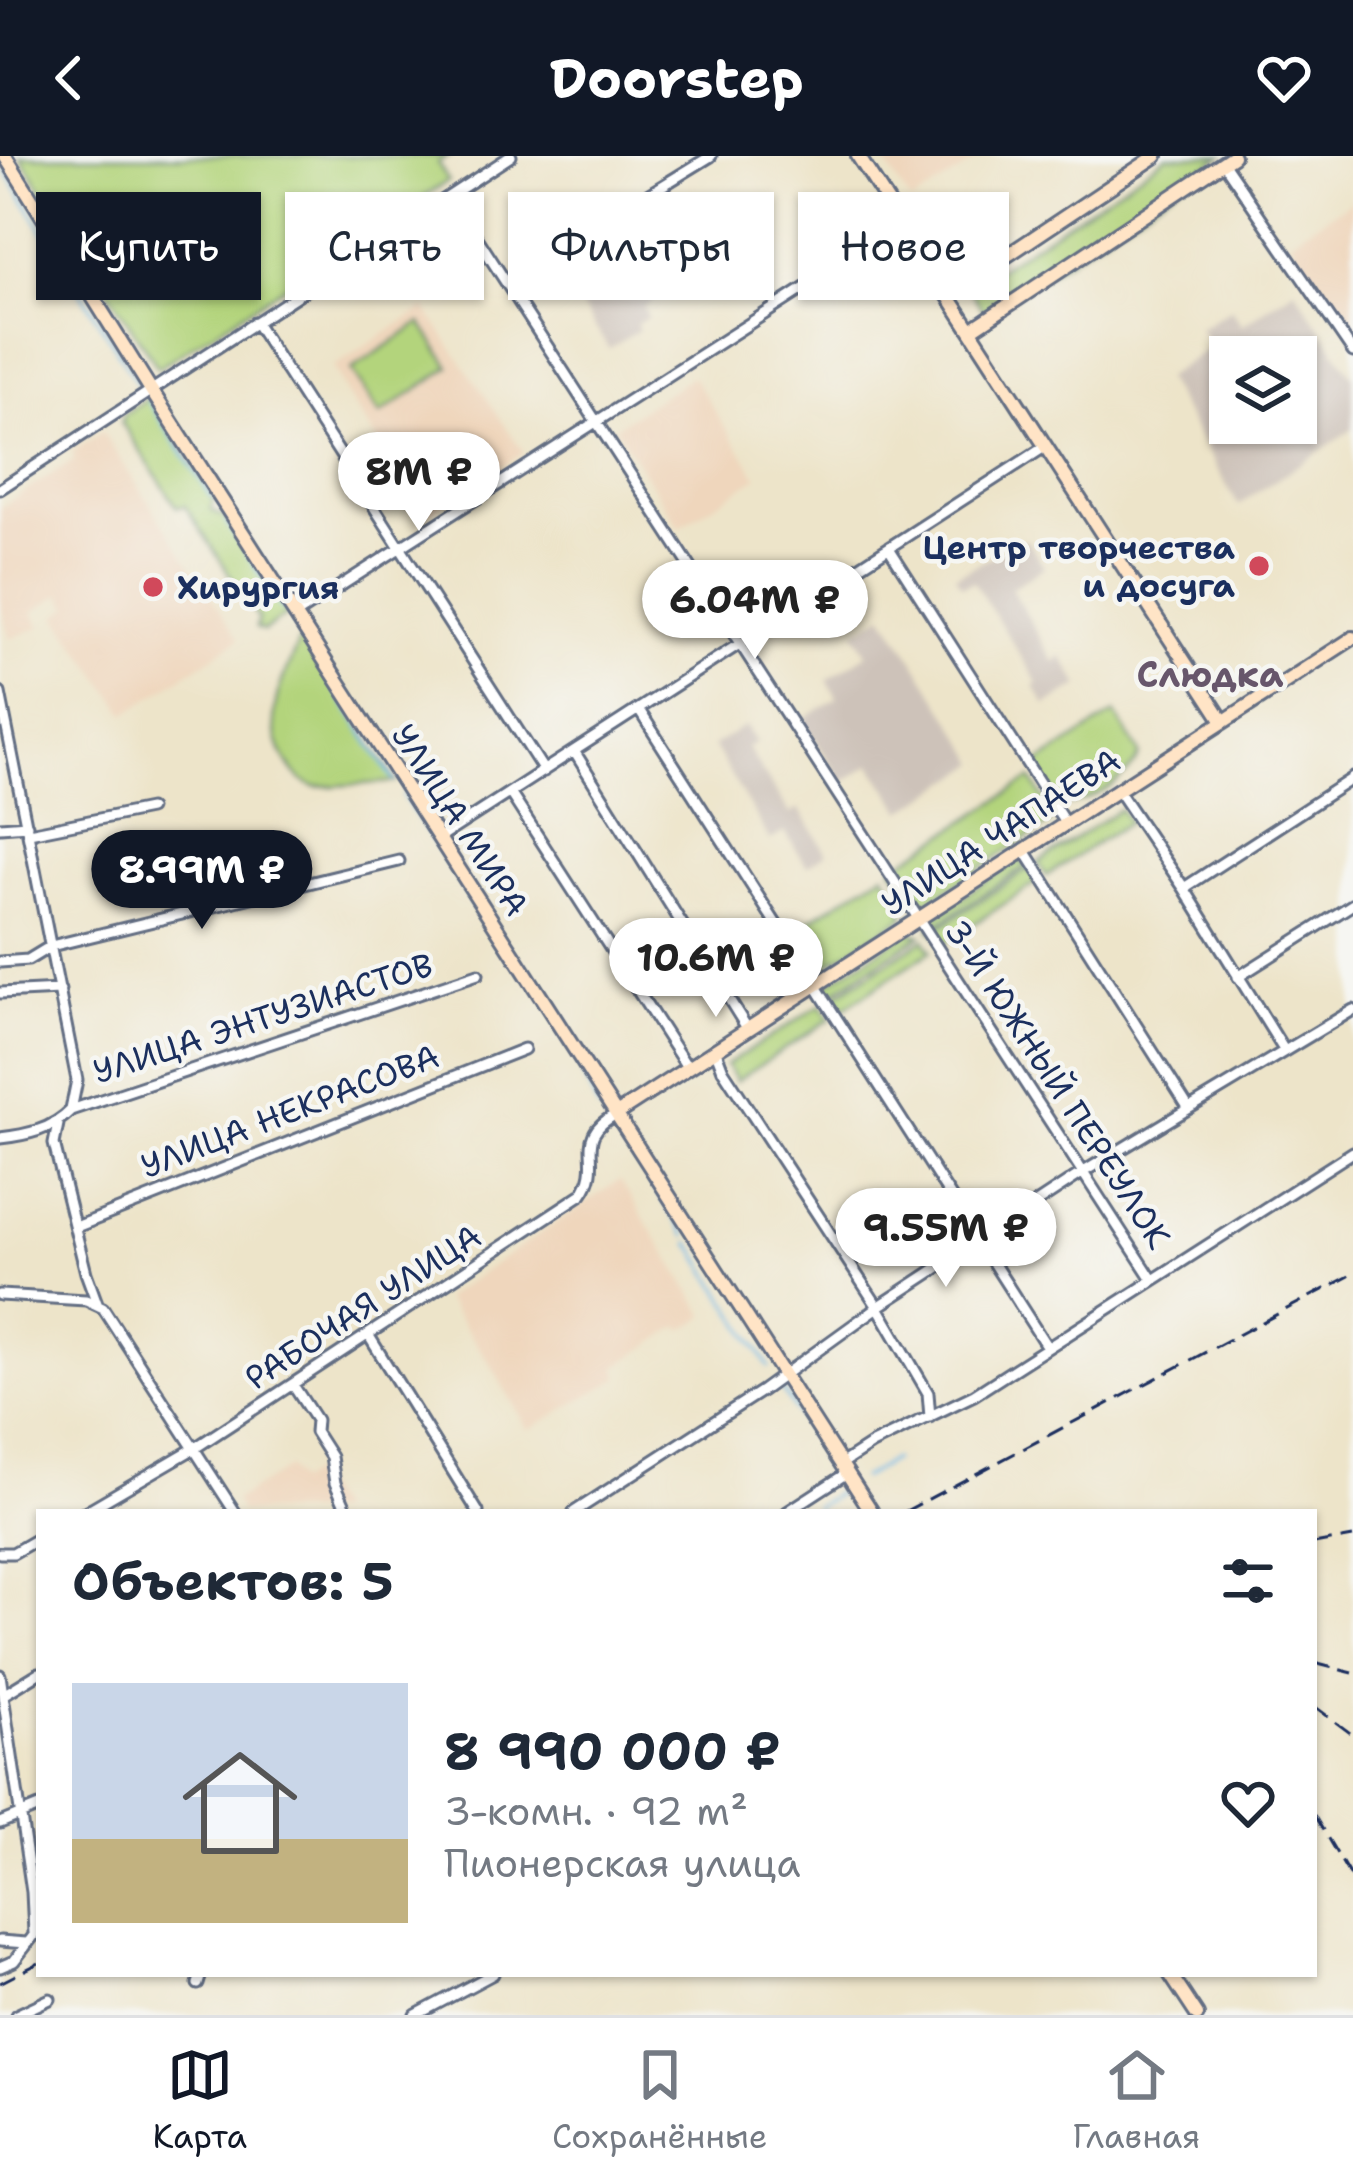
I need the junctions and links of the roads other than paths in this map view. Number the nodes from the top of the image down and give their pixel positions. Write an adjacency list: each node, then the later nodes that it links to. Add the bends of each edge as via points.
1 (5, 156): 18 (main road, УЛИЦА МИРА)
2 (511, 156): 7 (street)
3 (711, 156): 11 (street)
4 (859, 156): 8 (main road)
5 (1156, 156): 10 (main road)
6 (1228, 159): 16 (main road); 17 (street)
7 (456, 192)
8 (882, 192)
9 (484, 248): 11 (street, 3-Й ЮЖНЫЙ ПЕРЕУЛОК)
10 (1009, 254)
11 (506, 282): 19 (street, 3-Й ЮЖНЫЙ ПЕРЕУЛОК)
12 (798, 291): 19 (street)
13 (289, 300): 15 (street)
14 (951, 300): 16 (main road)
15 (255, 322): 18 (street); 22 (street)
16 (971, 330): 20 (main road)
17 (1353, 352)
18 (151, 390): 21 (street); 24 (main road, УЛИЦА МИРА)
19 (596, 421): 22 (street); 26 (street, 3-Й ЮЖНЫЙ ПЕРЕУЛОК)
20 (1046, 446): 23 (street); 30 (main road)
21 (0, 489)
22 (400, 548): 24 (street); 32 (street)
23 (889, 548): 26 (street); 37 (street)
24 (295, 615): 40 (main road, УЛИЦА МИРА)
25 (1353, 638): 30 (main road, УЛИЦА ЧАПАЕВА)
26 (740, 644): 29 (street); 45 (street, 3-Й ЮЖНЫЙ ПЕРЕУЛОК)
27 (0, 693): 28 (street)
28 (2, 709): 39 (street)
29 (639, 710): 31 (street); 50 (street)
30 (1222, 721): 34 (main road, УЛИЦА ЧАПАЕВА)
31 (574, 751): 32 (street); 54 (street)
32 (544, 771): 35 (street)
33 (1353, 778): 43 (street)
34 (1117, 789): 37 (main road, УЛИЦА ЧАПАЕВА); 43 (street)
35 (510, 793): 40 (street); 58 (street)
36 (149, 809): 39 (street)
37 (1065, 824): 41 (main road, УЛИЦА ЧАПАЕВА)
38 (0, 827): 39 (street)
39 (28, 829): 46 (street)
40 (440, 838): 61 (main road, УЛИЦА МИРА)
41 (1024, 849): 45 (main road, УЛИЦА ЧАПАЕВА); 59 (street)
42 (399, 861): 46 (street)
43 (1184, 888): 49 (street)
44 (1353, 904): 49 (street)
45 (917, 918): 50 (main road, УЛИЦА ЧАПАЕВА); 67 (street, 3-Й ЮЖНЫЙ ПЕРЕУЛОК)
46 (51, 946): 47 (street, via 28,960); 51 (street)
47 (0, 962)
48 (478, 974): 60 (street, УЛИЦА ЭНТУЗИАСТОВ)
49 (1238, 976): 57 (street)
50 (815, 984): 54 (main road, УЛИЦА ЧАПАЕВА); 69 (street)
51 (60, 989): 52 (street); 60 (street, via 77,1080)
52 (0, 993)
53 (1353, 1010): 57 (street)
54 (747, 1028): 56 (main road, УЛИЦА ЧАПАЕВА)
55 (524, 1049): 68 (street, УЛИЦА НЕКРАСОВА)
56 (716, 1049): 58 (main road, УЛИЦА ЧАПАЕВА); 75 (street)
57 (1284, 1050): 59 (street)
58 (687, 1067): 61 (main road, УЛИЦА ЧАПАЕВА)
59 (1188, 1107): 67 (street)
60 (71, 1110): 62 (street, УЛИЦА ЭНТУЗИАСТОВ)
61 (618, 1113): 64 (street); 78 (main road, УЛИЦА МИРА)
62 (59, 1122): 65 (street, УЛИЦА ЭНТУЗИАСТОВ); 68 (street, via 54,1144)
63 (581, 1125): 64 (street)
64 (592, 1131): 76 (street, РАБОЧАЯ УЛИЦА, via 592,1178 582,1194)
65 (0, 1138)
66 (1353, 1152): 71 (street)
67 (1085, 1171): 69 (street); 71 (street, 3-Й ЮЖНЫЙ ПЕРЕУЛОК)
68 (76, 1227): 70 (street)
69 (980, 1241): 75 (street); 77 (street)
70 (86, 1273): 73 (street); 74 (street)
71 (1152, 1279): 77 (street)
72 (0, 1294): 73 (street)
73 (67, 1298): 74 (street)
74 (98, 1303): 81 (street)
75 (878, 1307): 78 (street); 80 (street, via 928,1394)
76 (369, 1336): 79 (street, РАБОЧАЯ УЛИЦА); 86 (street)
77 (1047, 1347): 80 (street)
78 (784, 1375): 82 (main road, УЛИЦА МИРА); 87 (street)
79 (292, 1385): 81 (street, РАБОЧАЯ УЛИЦА); 85 (street, via 316,1420)
80 (930, 1417): 82 (street, via 872,1444)
81 (191, 1444): 83 (street, РАБОЧАЯ УЛИЦА); 84 (street)
82 (844, 1468): 88 (street); 89 (main road, УЛИЦА МИРА)
83 (90, 1509)
84 (233, 1509)
85 (347, 1509)
86 (476, 1509)
87 (579, 1509)
88 (791, 1509)
89 (870, 1509)
90 (36, 1540): 91 (street)
91 (0, 1553)
92 (0, 1675): 94 (street)
93 (36, 1675): 94 (street)
94 (3, 1695): 96 (street)
95 (36, 1808): 96 (street)
96 (21, 1815): 97 (street); 98 (street)
97 (0, 1822)
98 (36, 1931): 100 (street)
99 (0, 1941): 100 (street)
100 (26, 1943): 101 (street)
101 (0, 1967)
102 (487, 1977): 106 (street)
103 (1172, 1977): 107 (main road)
104 (50, 1999): 105 (street)
105 (16, 2015)
106 (416, 2015)
107 (1197, 2015)

